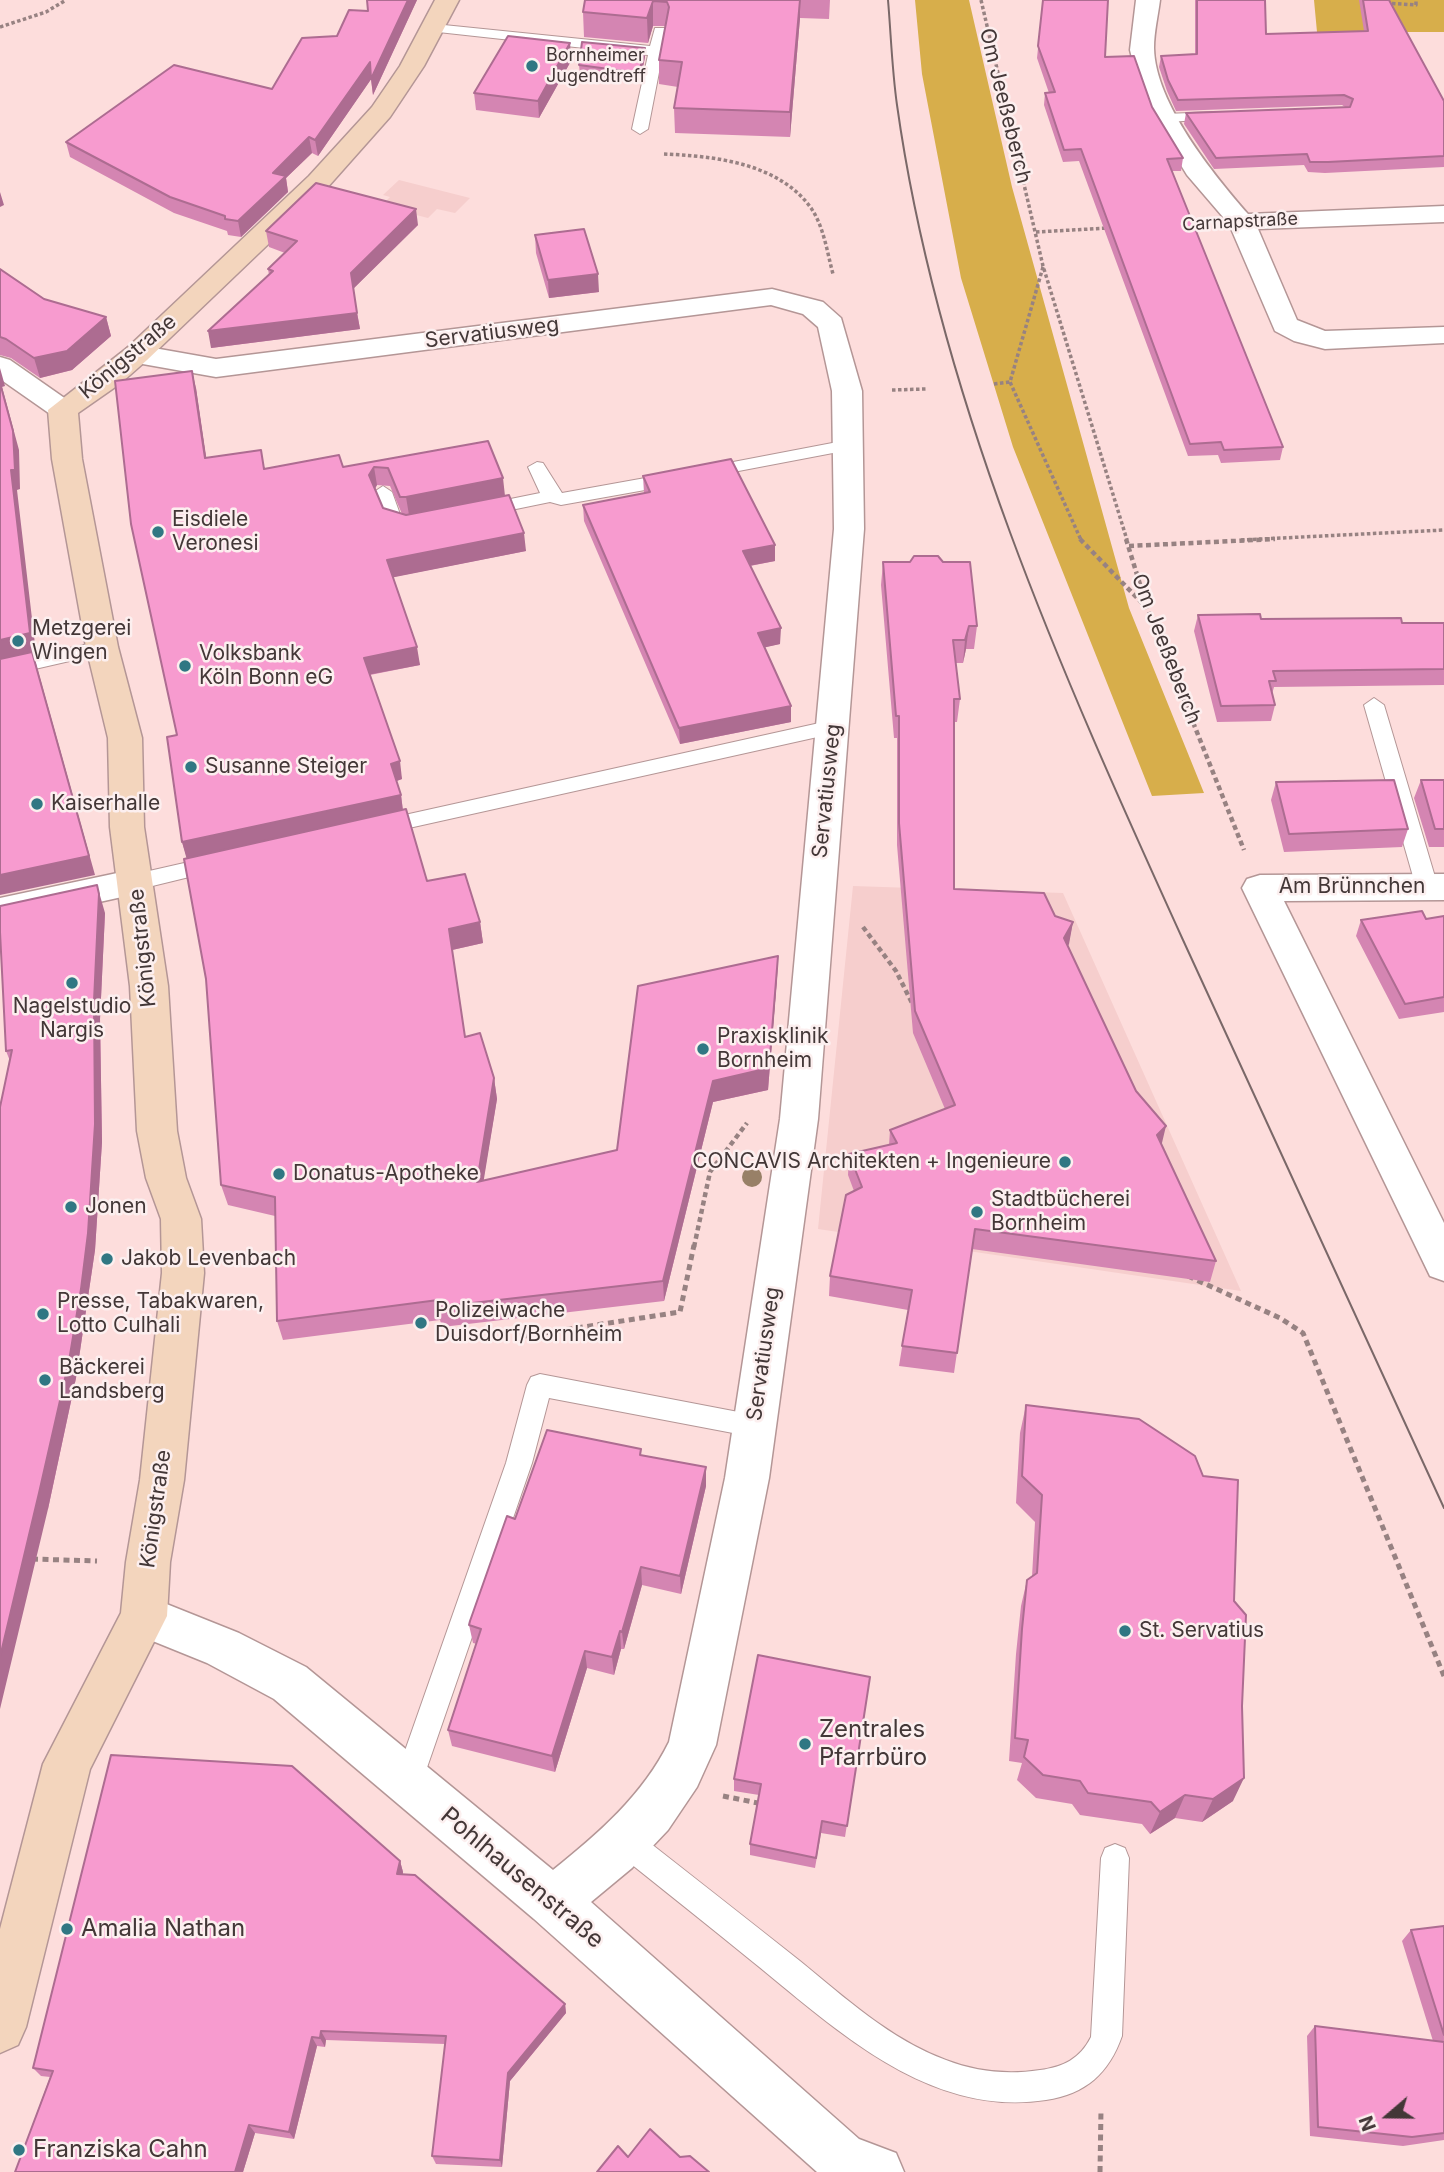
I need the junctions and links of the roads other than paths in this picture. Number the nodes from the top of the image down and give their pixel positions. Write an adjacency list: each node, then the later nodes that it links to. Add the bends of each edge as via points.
1 (447, 0): 3 (street, Königstraße)
2 (1148, 0): 7 (street, via 1143,63)
3 (434, 28): 5 (lane); 12 (street, Königstraße, via 382,112 318,181)
4 (660, 31): 5 (lane)
5 (656, 51): 8 (lane)
6 (1233, 116): 7 (lane)
7 (1165, 118): 10 (street, via 1200,174)
8 (640, 130)
9 (1444, 214): 10 (street, Carnapstraße)
10 (1241, 222): 11 (street, via 1285,325 1325,340)
11 (1444, 335)
12 (137, 354): 14 (street, Königstraße); 15 (street, Servatiusweg, via 216,368 772,298 813,309 831,324 845,378)
13 (0, 366): 14 (street)
14 (63, 410): 21 (street, Königstraße, via 67,459)
15 (848, 445): 18 (lane, via 573,497); 24 (street, Servatiusweg, via 849,529)
16 (537, 467): 18 (lane)
17 (383, 492): 20 (lane, via 399,524)
18 (551, 496): 19 (lane)
19 (461, 514)
20 (435, 519)
21 (102, 647): 22 (lane); 27 (street, Königstraße, via 125,738 127,827)
22 (0, 670)
23 (1374, 705): 28 (lane)
24 (833, 727): 25 (lane); 31 (street, Servatiusweg, via 799,1119)
25 (363, 832)
26 (242, 858): 27 (lane)
27 (136, 882): 29 (street); 32 (street, Königstraße, via 149,986 157,1131 166,1178 181,1219 183,1273)
28 (1436, 887): 30 (street, Am Brünnchen, via 1260,888)
29 (0, 911)
30 (1444, 1264)
31 (754, 1426): 33 (lane, via 540,1385 519,1462); 34 (street, Servatiusweg, via 692,1745 681,1772)
32 (144, 1616): 33 (street, Pohlhausenstraße, via 223,1648 290,1683); 37 (street, Königstraße, via 67,1764)
33 (408, 1782): 36 (street, Pohlhausenstraße)
34 (626, 1842): 35 (lane, via 876,2039 931,2070 981,2087 1034,2089 1088,2069 1102,2053 1107,2036); 36 (street, Servatiusweg)
35 (1115, 1858)
36 (552, 1901): 38 (street, Pohlhausenstraße)
37 (0, 2027)
38 (853, 2168)

